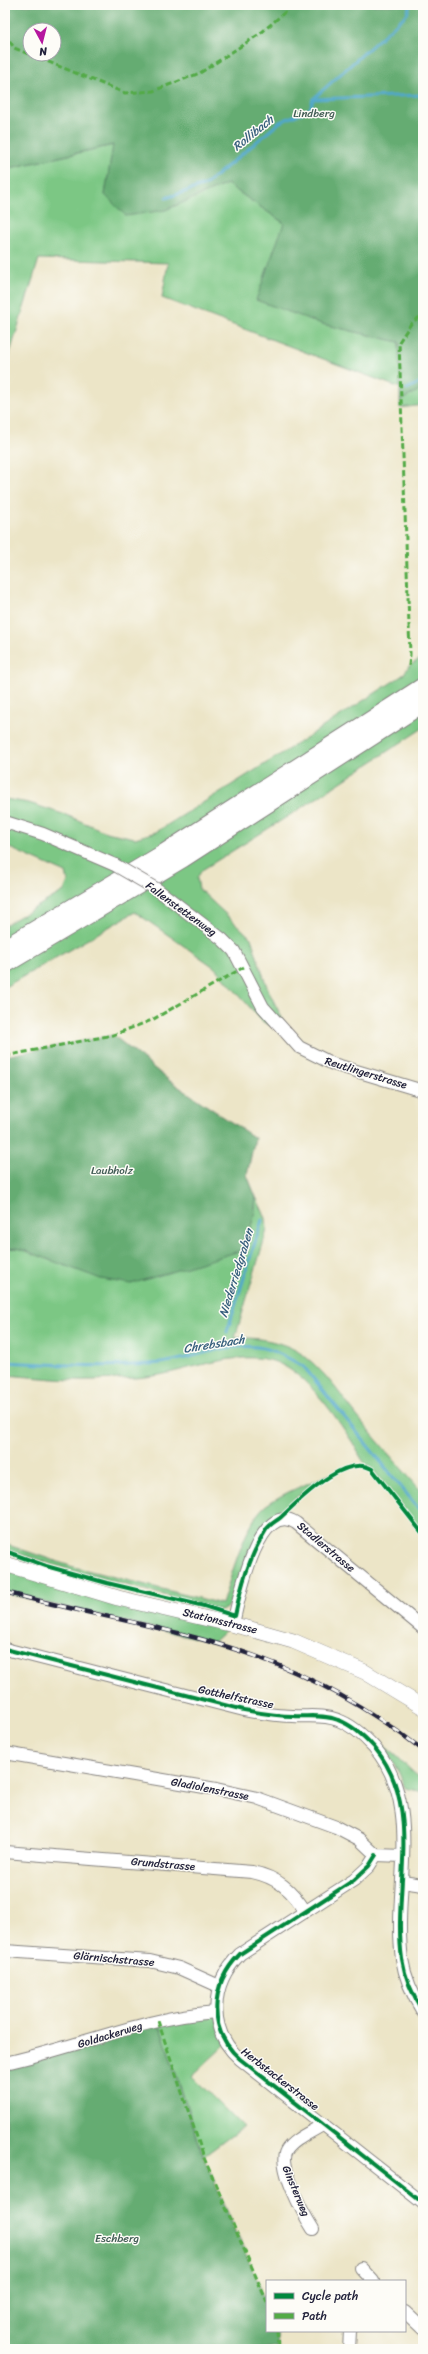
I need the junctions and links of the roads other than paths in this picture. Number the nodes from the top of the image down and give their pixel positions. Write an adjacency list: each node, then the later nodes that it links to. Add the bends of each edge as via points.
1 (423, 687): 4 (highway, via 193,836)
2 (423, 704): 5 (highway, via 177,861)
3 (5, 822): 6 (street, Fallenstettenweg, bridge, via 43,834 115,865 158,890 234,951 263,1007 299,1047)
4 (5, 948)
5 (5, 964)
6 (310, 1053): 7 (street, Reutlingerstrasse, via 333,1064)
7 (423, 1091)
8 (5, 1564): 9 (main road, Stationsstrasse, via 118,1598)
9 (233, 1624): 10 (street, Stadlerstrasse, via 243,1582 256,1548 272,1523 287,1519 296,1523); 12 (main road, Stationsstrasse, via 288,1640 332,1657 381,1681)
10 (423, 1628)
11 (5, 1649): 16 (street, Gotthelfstrasse, via 244,1710 279,1716 325,1717 344,1722 372,1745 386,1762 395,1780 402,1814)
12 (423, 1707)
13 (5, 1753): 15 (street, Gladiolenstrasse, via 257,1798 336,1827 359,1839)
14 (5, 1852): 19 (street, Grundstrasse, via 252,1872 272,1878 285,1886)
15 (376, 1855): 16 (street); 19 (street, Herbstackerstrasse, via 369,1866 354,1880)
16 (402, 1856): 17 (street, Gotthelfstrasse)
17 (402, 1882): 18 (street); 23 (street, Gotthelfstrasse, via 402,1960 410,1986)
18 (423, 1886)
19 (305, 1911): 21 (street, Herbstackerstrasse, via 240,1954 226,1971)
20 (5, 1951): 21 (street, Glärnischstrasse, via 150,1961 175,1967)
21 (219, 1986): 22 (street, Herbstackerstrasse)
22 (216, 2012): 24 (street, Goldackerweg, via 169,2018 57,2051); 25 (street, Herbstackerstrasse, via 222,2035 234,2054)
23 (423, 2012)
24 (5, 2063)
25 (324, 2124): 26 (street, Herbstackerstrasse); 27 (street, Ginsterweg, via 290,2146 283,2158 285,2169)
26 (423, 2202)
27 (313, 2229)
28 (361, 2268): 29 (street)
29 (372, 2280)
30 (406, 2313): 31 (street)
31 (423, 2329)
32 (350, 2332): 33 (street)
33 (349, 2349)

